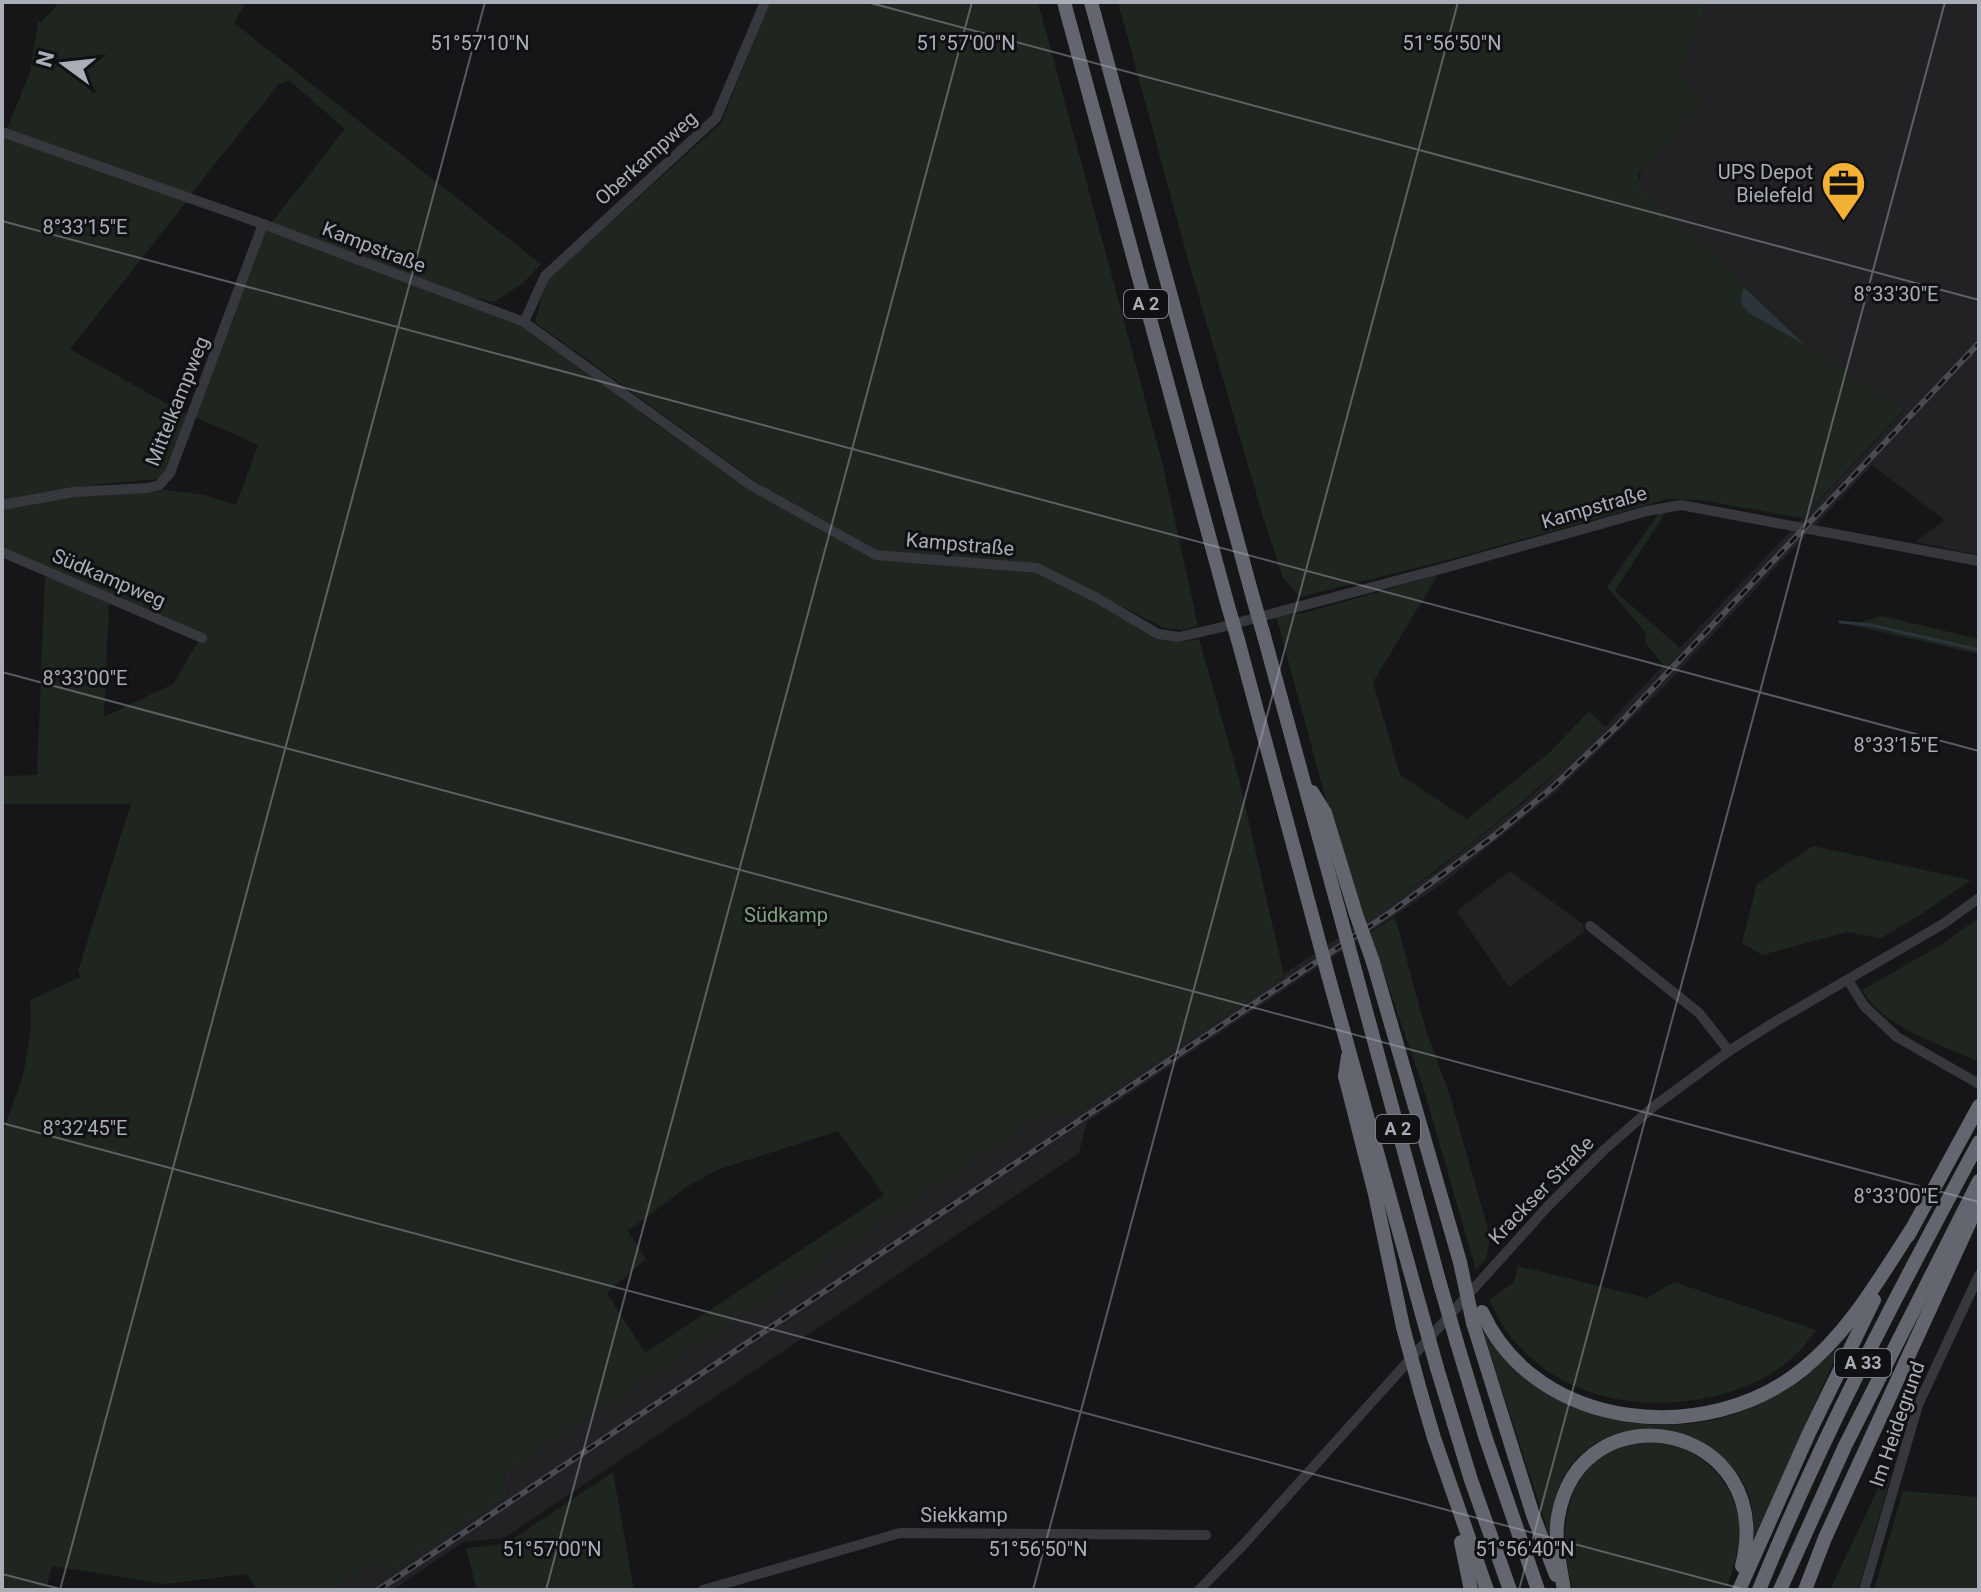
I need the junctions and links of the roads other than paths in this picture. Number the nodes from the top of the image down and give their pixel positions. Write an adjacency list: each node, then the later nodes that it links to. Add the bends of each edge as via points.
1 (765, 2): 6 (street, Oberkampweg, via 716,118 545,276)
2 (1064, 2): 16 (highway, A 2, bridge)
3 (1091, 2): 11 (highway, A 2, bridge)
4 (2, 132): 5 (street, Kampstraße)
5 (263, 224): 6 (street, Kampstraße); 7 (street, Mittelkampweg, via 165,481 148,488 74,492)
6 (524, 322): 9 (street, Kampstraße, via 752,486 876,555 1037,568 1158,634 1179,637 1218,628 1681,505)
7 (2, 505)
8 (2, 552): 10 (street, Südkampweg)
9 (1979, 561)
10 (202, 638)
11 (1302, 774): 24 (highway, bridge, via 1325,813); 33 (highway, A 2, bridge, via 1457,1343)
12 (1979, 898): 14 (street, Krackser Straße)
13 (1590, 926): 15 (street, via 1699,1013)
14 (1848, 980): 15 (street, Krackser Straße); 17 (street, via 1877,1020 1897,1037)
15 (1729, 1051): 29 (street, Krackser Straße, via 1653,1107 1548,1206)
16 (1349, 1052): 25 (highway, bridge, via 1345,1076); 32 (highway, A 2, bridge, via 1437,1368)
17 (1979, 1084)
18 (1979, 1106): 22 (highway)
19 (1979, 1142): 36 (highway, A 33, via 1840,1410)
20 (1979, 1181): 37 (highway, A 33, via 1845,1446)
21 (1979, 1202): 38 (highway)
22 (1911, 1230): 24 (highway, via 1854,1316 1802,1370 1748,1402 1705,1414 1633,1417 1577,1401 1527,1370); 35 (highway, via 1815,1419)
23 (1979, 1275): 39 (street, Im Heidegrund, via 1918,1405)
24 (1478, 1318): 34 (highway, via 1533,1515)
25 (1434, 1438): 30 (highway); 31 (highway)
26 (1206, 1535): 27 (street, Siekkamp, via 900,1533)
27 (729, 1587): 28 (street, Siekkamp)
28 (703, 1590)
29 (1199, 1590)
30 (1471, 1590)
31 (1487, 1590)
32 (1510, 1590)
33 (1538, 1590)
34 (1563, 1590): 35 (highway, via 1556,1541 1568,1484 1605,1448 1650,1435 1695,1445 1732,1479 1746,1511 1747,1529)
35 (1737, 1590)
36 (1759, 1590)
37 (1780, 1590)
38 (1802, 1590)
39 (1864, 1590)

